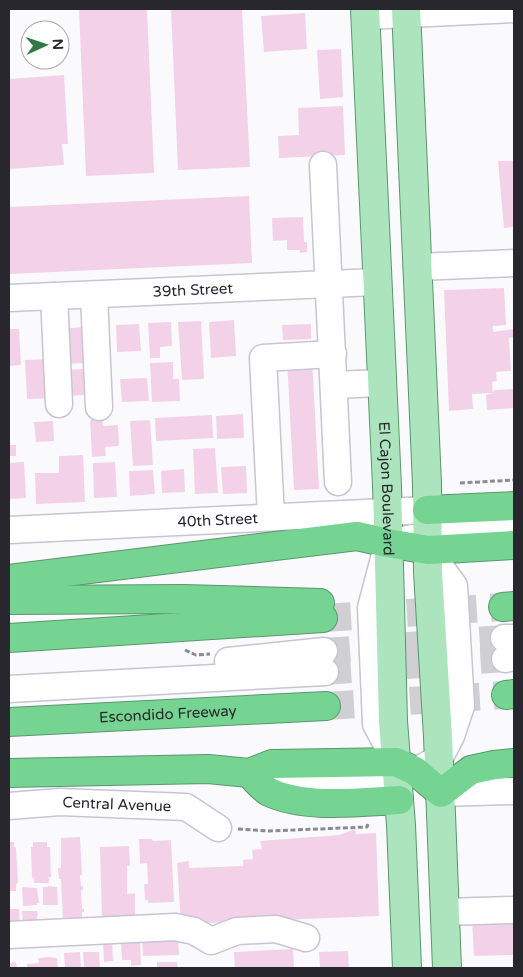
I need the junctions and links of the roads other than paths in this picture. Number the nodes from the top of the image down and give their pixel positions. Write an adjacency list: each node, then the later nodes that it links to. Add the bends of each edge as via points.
1 (514, 9): 2 (street)
2 (406, 11): 3 (street); 6 (main road)
3 (365, 12): 7 (main road, El Cajon Boulevard)
4 (324, 165): 8 (street)
5 (514, 263): 6 (street)
6 (417, 267): 22 (main road)
7 (376, 282): 8 (street, 39th Street); 13 (main road, El Cajon Boulevard)
8 (329, 284): 9 (street, 39th Street); 12 (street)
9 (94, 295): 10 (street, 39th Street); 16 (street)
10 (54, 296): 11 (street, 39th Street); 15 (street)
11 (9, 298)
12 (332, 354): 14 (street); 20 (street, via 263,358)
13 (381, 383): 14 (street); 19 (main road, El Cajon Boulevard)
14 (334, 385): 17 (street)
15 (59, 404)
16 (99, 407)
17 (338, 482)
18 (514, 506): 22 (highway)
19 (387, 512): 20 (street, 40th Street); 22 (street, 40th Street); 24 (main road, El Cajon Boulevard)
20 (271, 517): 21 (street, 40th Street)
21 (9, 530)
22 (428, 531): 23 (street, 40th Street); 24 (highway); 25 (highway); 35 (main road)
23 (514, 532)
24 (388, 543): 26 (highway, via 357,536); 39 (main road, El Cajon Boulevard, via 393,721)
25 (514, 545)
26 (9, 579)
27 (9, 600): 28 (highway, via 184,599 322,611)
28 (9, 638)
29 (9, 674): 30 (street, via 324,662)
30 (9, 689)
31 (326, 706): 32 (highway, Escondido Freeway)
32 (39, 721): 33 (highway, Escondido Freeway); 34 (highway)
33 (9, 722)
34 (9, 737)
35 (439, 759): 39 (street); 41 (main road)
36 (514, 763): 41 (highway, via 471,770)
37 (9, 773): 38 (highway, via 208,769)
38 (250, 773): 39 (highway, via 272,764); 39 (highway, via 268,791 316,802 335,802)
39 (402, 777): 41 (highway); 48 (main road, El Cajon Boulevard)
40 (514, 790): 41 (street)
41 (440, 793): 45 (main road)
42 (9, 806): 43 (street, Central Avenue, via 60,802 186,807)
43 (218, 828)
44 (514, 910): 45 (street)
45 (445, 912): 49 (main road)
46 (9, 935): 47 (street, via 175,927 194,931 211,941 237,931 276,928)
47 (306, 938)
48 (408, 968)
49 (447, 968)

